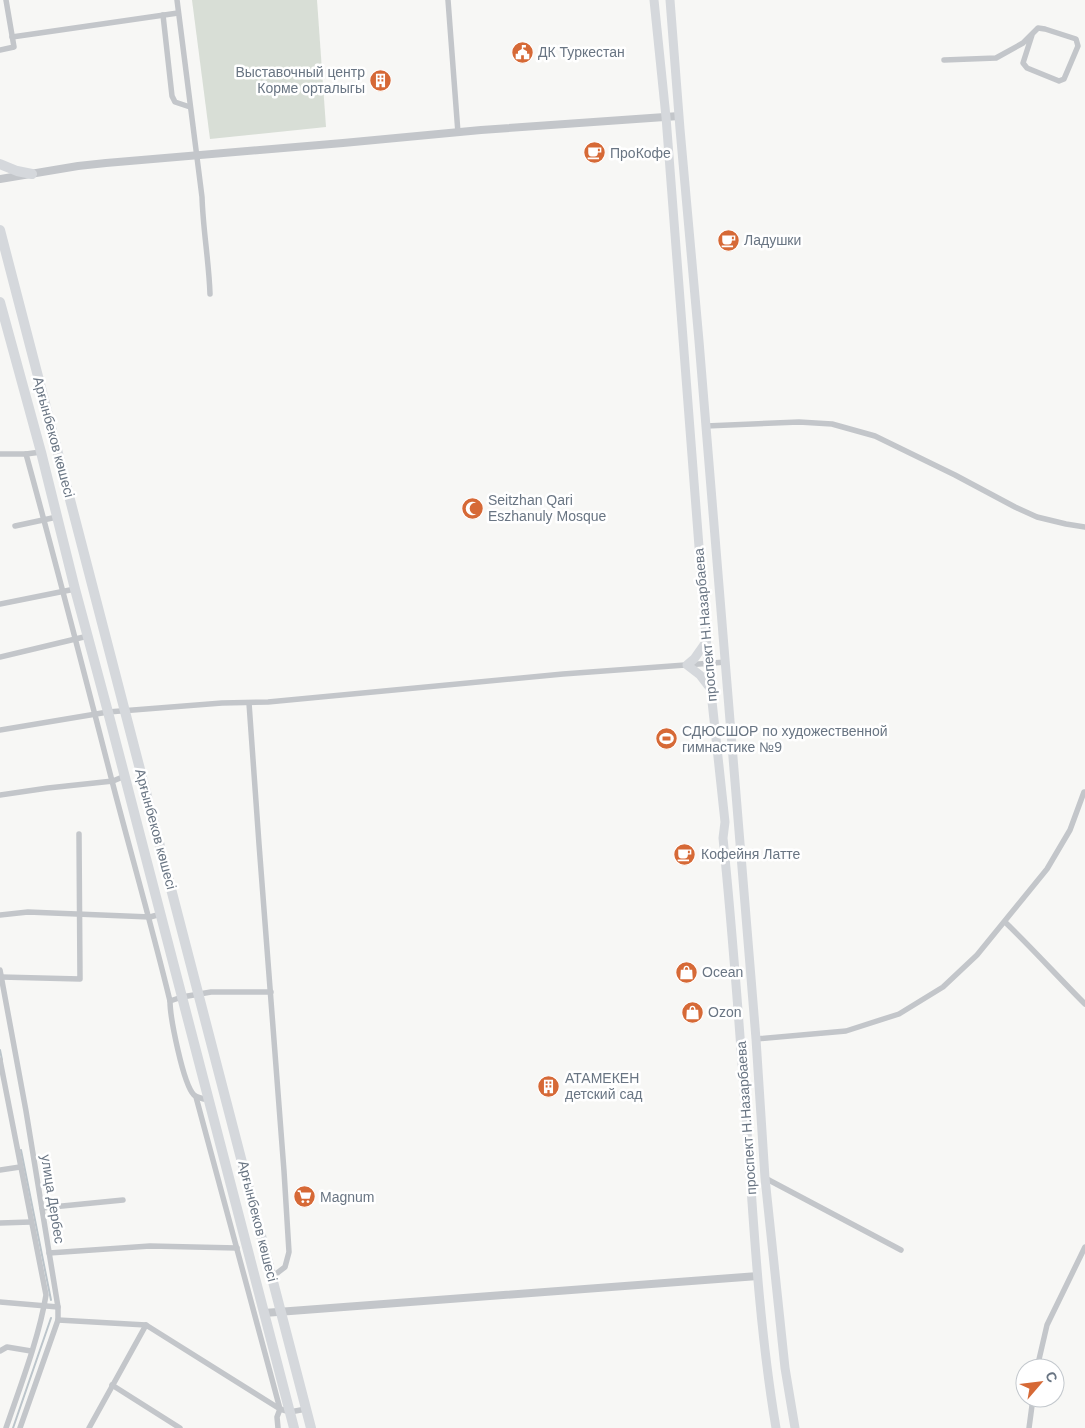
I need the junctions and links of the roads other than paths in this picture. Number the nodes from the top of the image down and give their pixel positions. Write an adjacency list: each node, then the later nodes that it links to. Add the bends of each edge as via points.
1 (6, 0): 9 (street)
2 (177, 0): 6 (street)
3 (448, 0): 15 (street)
4 (654, 0): 14 (main road, проспект Н.Назарбаева)
5 (670, 0): 13 (main road, проспект Н.Назарбаева)
6 (178, 12): 7 (street); 12 (street)
7 (164, 15): 9 (street); 12 (street, via 172,96 175,102)
8 (1032, 35): 8 (street, via 1041,28 1076,39 1078,46 1064,79 1058,81 1025,66 1023,62); 11 (street, via 996,58)
9 (12, 37): 10 (street, via 14,47)
10 (0, 50)
11 (944, 60)
12 (190, 107): 16 (street)
13 (679, 116): 14 (street); 23 (main road, проспект Н.Назарбаева)
14 (666, 117): 15 (street); 36 (main road, проспект Н.Назарбаева)
15 (458, 133): 16 (street)
16 (196, 156): 18 (street, via 78,166); 21 (street)
17 (0, 164): 18 (main road)
18 (32, 174): 19 (street)
19 (0, 179)
20 (0, 230): 43 (main road, Арғынбеков көшесі)
21 (210, 294)
22 (0, 302): 24 (main road, Арғынбеков көшесі)
23 (706, 426): 30 (street, via 799,422 832,424 875,436 1037,517); 38 (main road, проспект Н.Назарбаева)
24 (40, 452): 26 (street); 27 (main road, Арғынбеков көшесі)
25 (0, 454): 26 (street)
26 (26, 454): 28 (street)
27 (57, 517): 28 (street); 31 (main road, Арғынбеков көшесі)
28 (44, 520): 29 (street); 32 (street)
29 (15, 526)
30 (1085, 527)
31 (75, 590): 32 (street); 34 (main road, Арғынбеков көшесі)
32 (63, 592): 33 (street); 35 (street)
33 (0, 604)
34 (88, 636): 35 (street); 44 (main road, Арғынбеков көшесі)
35 (76, 639): 37 (street); 45 (street)
36 (706, 642): 39 (main road, проспект Н.Назарбаева); 40 (main road)
37 (0, 657)
38 (726, 662): 39 (street); 65 (main road, проспект Н.Назарбаева)
39 (708, 664): 40 (street); 41 (main road, проспект Н.Назарбаева)
40 (687, 665): 41 (main road); 42 (street)
41 (710, 688): 81 (main road, проспект Н.Назарбаева, via 725,822)
42 (249, 702): 43 (street); 60 (street)
43 (125, 711): 44 (street); 61 (main road, Арғынбеков көшесі)
44 (108, 712): 45 (street); 47 (main road, Арғынбеков көшесі)
45 (96, 714): 46 (street); 48 (street)
46 (0, 730)
47 (125, 776): 48 (street); 55 (main road, Арғынбеков көшесі)
48 (113, 781): 51 (street); 56 (street)
49 (1085, 784): 50 (street)
50 (1084, 792): 57 (street, via 1070,830 1048,869)
51 (0, 796)
52 (79, 834): 54 (street)
53 (0, 914): 54 (street)
54 (79, 914): 56 (street); 59 (street, via 80,979)
55 (161, 914): 56 (street); 62 (main road, Арғынбеков көшесі)
56 (150, 917): 63 (street)
57 (1005, 922): 64 (street); 65 (street, via 943,988 899,1014 846,1031)
58 (0, 970): 59 (street, улица Дербес)
59 (1, 977): 74 (street, улица Дербес)
60 (271, 992): 61 (street); 82 (street, via 289,1252 285,1267)
61 (199, 994): 62 (street); 82 (main road, Арғынбеков көшесі)
62 (182, 997): 63 (street); 69 (main road, Арғынбеков көшесі)
63 (170, 1001): 68 (street, via 171,1020 186,1081)
64 (1085, 1004)
65 (756, 1040): 72 (main road, проспект Н.Назарбаева)
66 (0, 1060): 67 (street, улица Дербес)
67 (1, 1076): 70 (street, улица Дербес)
68 (196, 1097): 69 (street); 78 (street)
69 (209, 1100): 87 (main road, Арғынбеков көшесі)
70 (20, 1167): 71 (street); 75 (street, улица Дербес)
71 (0, 1170)
72 (765, 1178): 79 (street); 105 (main road, проспект Н.Назарбаева, via 785,1368)
73 (123, 1200): 74 (street)
74 (42, 1208): 80 (street, улица Дербес)
75 (31, 1222): 76 (street); 84 (street, улица Дербес, via 46,1295)
76 (0, 1223)
77 (1085, 1247): 92 (street, via 1048,1324)
78 (237, 1248): 80 (street, via 150,1246); 96 (street)
79 (901, 1250)
80 (49, 1253): 85 (street, улица Дербес)
81 (758, 1276): 86 (street); 104 (main road, проспект Н.Назарбаева, via 765,1361)
82 (272, 1277): 86 (main road, Арғынбеков көшесі)
83 (0, 1302): 84 (street)
84 (44, 1306): 85 (street); 91 (street, улица Дербес)
85 (58, 1307): 88 (street, улица Дербес)
86 (280, 1312): 87 (street); 95 (main road, Арғынбеков көшесі)
87 (264, 1313): 96 (main road, Арғынбеков көшесі)
88 (58, 1320): 89 (street); 98 (street, улица Дербес)
89 (146, 1325): 93 (street); 96 (street)
90 (0, 1351): 91 (street, via 7,1348)
91 (31, 1351): 97 (street, улица Дербес)
92 (1040, 1358)
93 (112, 1385): 99 (street); 100 (street)
94 (1032, 1408): 106 (street)
95 (306, 1409): 96 (street); 103 (main road, Арғынбеков көшесі)
96 (285, 1411): 101 (street, via 277,1417); 102 (main road, Арғынбеков көшесі)
97 (6, 1428)
98 (20, 1428)
99 (89, 1428)
100 (180, 1428)
101 (278, 1428)
102 (294, 1428)
103 (311, 1428)
104 (776, 1428)
105 (795, 1428)
106 (1029, 1428)

